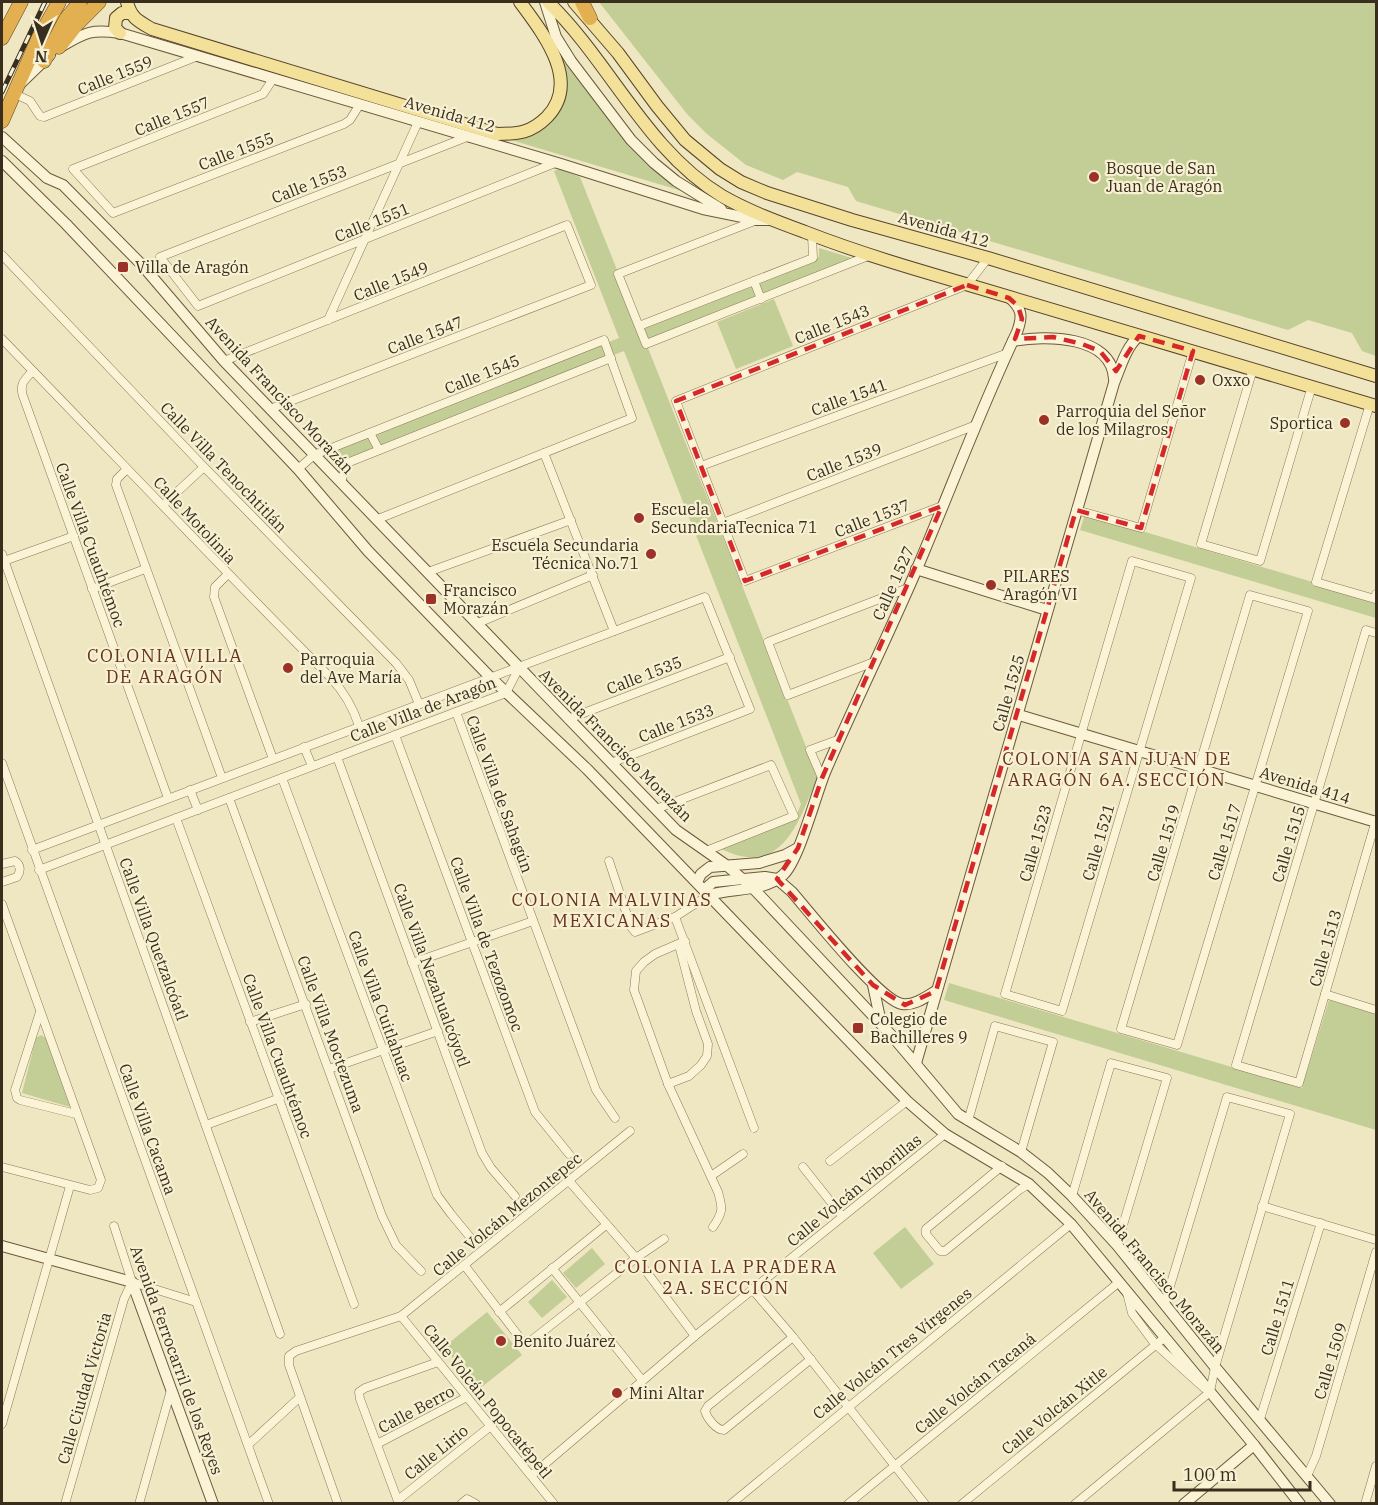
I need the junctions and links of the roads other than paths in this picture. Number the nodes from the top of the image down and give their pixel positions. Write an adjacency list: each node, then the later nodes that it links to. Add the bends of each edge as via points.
1 (14, 2): 11 (highway)
2 (21, 2): 11 (highway)
3 (58, 2): 17 (highway)
4 (80, 2): 15 (highway, via 66,19)
5 (99, 2): 13 (highway)
6 (520, 2): 9 (main road, via 558,63 561,77 555,109 541,124 521,134 497,134 164,32 140,22)
7 (547, 2): 29 (street, via 556,37 632,140 676,181); 30 (main road, Avenida 412, via 567,20 677,161 722,196)
8 (577, 2): 10 (highway)
9 (129, 7): 12 (main road, via 116,18 115,28)
10 (590, 18): 36 (main road, Avenida 412, via 685,140 720,170 767,193)
11 (5, 31)
12 (120, 33): 13 (street, Avenida 412, via 94,30); 14 (street, Avenida 412)
13 (57, 48): 15 (street, Avenida 412)
14 (198, 56): 16 (street, Avenida 412); 17 (street, Calle 1559, via 46,117)
15 (44, 61): 17 (street, Avenida 412)
16 (273, 79): 18 (street, Avenida 412); 28 (street, Calle 1557, via 263,94 73,169)
17 (15, 90): 19 (highway)
18 (360, 104): 20 (street, Avenida 412); 28 (street, Calle 1555, via 344,124)
19 (2, 121)
20 (418, 122): 22 (street, Avenida 412); 25 (street)
21 (2, 137): 26 (street, Avenida Francisco Morazán)
22 (467, 137): 24 (street, Avenida 412); 25 (street, Calle 1553)
23 (2, 161): 27 (street)
24 (555, 163): 29 (street, Avenida 412, via 703,209); 33 (street, Calle 1551)
25 (398, 164): 33 (street); 42 (street, Calle 1553, via 160,257)
26 (46, 178): 27 (street); 51 (street, Avenida Francisco Morazán, via 63,185 142,265)
27 (32, 188): 67 (street)
28 (113, 213)
29 (728, 213): 31 (street, Avenida 412)
30 (771, 219): 31 (street, Avenida 412); 32 (main road, Avenida 412)
31 (757, 220): 44 (street, via 618,274)
32 (812, 235): 35 (main road, Avenida 412); 37 (street, via 813,258)
33 (363, 239): 42 (street, Calle 1551); 43 (street)
34 (2, 255): 65 (street, Calle Villa Tenochtitlán)
35 (868, 256): 39 (main road, Avenida 412); 41 (street)
36 (988, 258): 39 (street); 54 (main road, Avenida 412)
37 (754, 281): 41 (street); 44 (street)
38 (591, 285): 43 (street, Calle 1549, via 567,225); 58 (street, Calle 1547)
39 (967, 285): 40 (main road, Avenida 412); 64 (street, Calle 1543, via 676,401)
40 (1010, 298): 45 (main road, Avenida 412); 47 (street, Calle 1527, via 1022,313)
41 (761, 299): 44 (street, via 646,344)
42 (198, 306)
43 (328, 320): 51 (street, Calle 1549)
44 (639, 326)
45 (1139, 336): 48 (main road, Avenida 412); 55 (street, Calle 1525, via 1124,357)
46 (2, 339): 53 (street, Calle Motolinia)
47 (1013, 341): 49 (street, Calle 1527); 55 (street, via 1053,337 1100,351 1114,368)
48 (1193, 351): 52 (main road, Avenida 412); 71 (street, via 1141,528)
49 (1008, 353): 59 (street, Calle 1527); 64 (street, Calle 1541)
50 (611, 358): 60 (street, Calle 1545, via 604,340); 61 (street, Calle 1545); 62 (street, via 632,418)
51 (224, 361): 58 (street, Avenida Francisco Morazán)
52 (1253, 369): 56 (main road, Avenida 412); 56 (street, via 1201,544 1260,561)
53 (33, 371): 66 (street, Calle Motolinia); 75 (street, Calle Villa Cuauhtémoc, via 23,381 21,390)
54 (1377, 376)
55 (1114, 383): 71 (street, Calle 1525)
56 (1312, 386): 57 (main road, Avenida 412)
57 (1373, 405): 85 (street, via 1317,582)
58 (270, 409): 63 (street, Avenida Francisco Morazán)
59 (976, 425): 70 (street, Calle 1527); 74 (street, Calle 1539)
60 (370, 433): 61 (street); 63 (street, Calle 1545)
61 (379, 450): 68 (street, Calle 1545, via 347,463)
62 (544, 453): 72 (street); 73 (street)
63 (314, 455): 67 (street, Calle 1545); 68 (street, Avenida Francisco Morazán)
64 (701, 466): 74 (street)
65 (204, 467): 69 (street); 96 (street, Calle Villa Tenochtitlán, via 396,663 409,680)
66 (127, 469): 69 (street, Calle Motolinia); 77 (street, via 116,485)
67 (298, 469): 94 (street, via 368,551)
68 (341, 482): 72 (street, Avenida Francisco Morazán)
69 (163, 505): 80 (street, Calle Motolinia)
70 (942, 506): 74 (street, Calle 1537, via 745,581); 78 (street, Calle 1527)
71 (1076, 510): 86 (street, Calle 1525)
72 (378, 519): 79 (street, Avenida Francisco Morazán)
73 (571, 520): 79 (street); 81 (street)
74 (723, 523)
75 (74, 536): 76 (street); 84 (street, Calle Villa Cuauhtémoc)
76 (3, 558): 124 (street, Calle Villa Quetzalcóatl)
77 (145, 569): 84 (street); 112 (street)
78 (916, 569): 83 (street, Calle 1527); 86 (street)
79 (428, 572): 88 (street, Avenida Francisco Morazán)
80 (228, 574): 100 (street, Calle Motolinia, via 344,693); 107 (street, via 216,587 214,597)
81 (592, 575): 88 (street); 89 (street)
82 (1191, 578): 101 (street, Calle 1523, via 1132,561); 105 (street, Calle 1521)
83 (908, 588): 92 (street, Calle 1527); 92 (street, via 768,642 788,695)
84 (92, 589): 117 (street, Calle Villa Cuauhtémoc)
85 (1376, 597)
86 (1047, 610): 98 (street, Calle 1525)
87 (1308, 611): 111 (street, Calle 1519, via 1250,595); 115 (street, Calle 1517)
88 (478, 622): 93 (street, Avenida Francisco Morazán)
89 (614, 631): 91 (street, via 705,597); 93 (street)
90 (1377, 633): 119 (street, Calle 1515, via 1366,630)
91 (730, 657): 99 (street, Calle 1535); 109 (street, Calle 1533, via 750,709)
92 (874, 662): 103 (street, Calle 1527)
93 (519, 668): 94 (street, Calle Villa de Aragón); 95 (street, Calle Villa de Aragón); 99 (street, Avenida Francisco Morazán)
94 (490, 677): 95 (street); 96 (street, Calle Villa de Aragón)
95 (506, 693): 97 (street, Calle Villa de Aragón); 137 (street, via 587,769)
96 (419, 704): 100 (street, Calle Villa de Aragón)
97 (456, 712): 102 (street, Calle Villa de Aragón); 140 (street, Calle Villa de Sahagún)
98 (1018, 715): 101 (street, Avenida 414); 145 (street, Calle 1525)
99 (568, 719): 109 (street, Avenida Francisco Morazán)
100 (359, 726): 104 (street, Calle Villa de Aragón)
101 (1081, 734): 105 (street, Avenida 414); 149 (street, Calle 1523, via 1005,994)
102 (395, 735): 106 (street, Calle Villa de Aragón); 141 (street, Calle Villa de Tezozomoc)
103 (840, 739): 114 (street, Calle 1527); 114 (street, via 810,750)
104 (304, 747): 107 (street, Calle Villa de Aragón); 110 (street)
105 (1140, 751): 111 (street, Avenida 414); 149 (street, Calle 1521)
106 (337, 757): 110 (street, Calle Villa de Aragón); 143 (street, Calle Villa Nezahualcóyotl)
107 (273, 759): 112 (street, Calle Villa de Aragón)
108 (2, 763): 127 (street, Calle Villa Cacama)
109 (611, 763): 120 (street, Avenida Francisco Morazán)
110 (312, 766): 113 (street, Calle Villa de Aragón)
111 (1198, 769): 115 (street, Avenida 414); 154 (street, Calle 1519, via 1121,1029)
112 (222, 778): 116 (street, Calle Villa de Aragón)
113 (282, 778): 118 (street, Calle Villa de Aragón); 155 (street, Calle Villa Cuitlahuac)
114 (822, 778): 126 (street, Calle 1527)
115 (1255, 786): 119 (street, Avenida 414); 154 (street, Calle 1517)
116 (190, 790): 117 (street, Calle Villa de Aragón); 121 (street)
117 (168, 798): 124 (street, Calle Villa de Aragón)
118 (229, 798): 121 (street, Calle Villa de Aragón); 147 (street, Calle Villa Moctezuma)
119 (1314, 803): 123 (street, Avenida 414); 158 (street, Calle 1515, via 1236,1065)
120 (656, 809): 128 (street, Avenida Francisco Morazán, via 676,830); 128 (street, via 771,765 794,816)
121 (198, 810): 122 (street, Calle Villa de Aragón)
122 (176, 818): 125 (street, Calle Villa de Aragón); 151 (street, Calle Villa Cuauhtémoc)
123 (1376, 821): 146 (street, Calle 1513)
124 (98, 825): 125 (street, Calle Villa Quetzalcóatl); 127 (street, Calle Villa de Aragón)
125 (105, 845): 132 (street, Calle Villa de Aragón); 165 (street, Calle Villa Quetzalcóatl)
126 (798, 848): 131 (street, via 759,863); 134 (street, Calle 1527)
127 (32, 850): 132 (street, Calle Villa Cacama)
128 (706, 851): 131 (street, Avenida Francisco Morazán)
129 (609, 861): 139 (street, via 633,930 639,932)
130 (2, 864): 135 (street, via 15,861 20,869 17,877)
131 (726, 865): 133 (street, Avenida Francisco Morazán); 137 (street, via 704,870)
132 (39, 870): 203 (street, Calle Villa Cacama)
133 (742, 879): 134 (street); 136 (street, Avenida Francisco Morazán); 137 (street, via 713,882)
134 (777, 879): 136 (street); 144 (street)
135 (2, 882)
136 (752, 887): 137 (street); 152 (street, Avenida Francisco Morazán)
137 (703, 892): 139 (street); 161 (street)
138 (2, 904): 150 (street)
139 (675, 917): 142 (street)
140 (533, 921): 141 (street); 163 (street, Calle Villa de Sahagún, via 596,1090)
141 (471, 942): 143 (street); 170 (street, Calle Villa de Tezozomoc, via 535,1112)
142 (682, 943): 159 (street, via 696,1011 708,1044 707,1056 689,1076); 159 (street, via 644,962 634,981); 166 (street)
143 (412, 963): 153 (street, Calle Villa Nezahualcóyotl)
144 (873, 985): 145 (street, via 905,1005); 152 (street)
145 (936, 991): 156 (street, Calle 1525)
146 (1325, 994): 148 (street); 158 (street, Calle 1513)
147 (306, 1004): 151 (street); 157 (street, Calle Villa Moctezuma)
148 (1377, 1010)
149 (1062, 1011)
150 (40, 1012): 162 (street); 162 (street, via 16,1094 20,1100)
151 (250, 1022): 160 (street, Calle Villa Cuauhtémoc)
152 (881, 1024): 156 (street, Avenida Francisco Morazán)
153 (438, 1030): 155 (street); 180 (street, Calle Villa Nezahualcóyotl, via 482,1153)
154 (1177, 1045)
155 (383, 1050): 157 (street); 189 (street, Calle Villa Cuitlahuac, via 437,1195)
156 (916, 1063): 164 (street, Avenida Francisco Morazán)
157 (329, 1069): 199 (street, Calle Villa Moctezuma, via 382,1216 396,1245)
158 (1299, 1083)
159 (668, 1084): 176 (street)
160 (280, 1098): 165 (street); 205 (street, Calle Villa Cuauhtémoc)
161 (907, 1101): 168 (street); 172 (street)
162 (76, 1114): 179 (street, via 101,1180 98,1188 90,1190)
163 (615, 1118)
164 (968, 1121): 169 (street, Avenida Francisco Morazán); 169 (street, via 994,1026 1053,1042)
165 (206, 1125): 209 (street, Calle Villa Quetzalcóatl)
166 (754, 1128)
167 (630, 1131): 177 (street, Calle Volcán Mezontepec)
168 (945, 1134): 173 (street); 183 (street, Calle Volcán Viborillas)
169 (1021, 1152): 181 (street, Avenida Francisco Morazán)
170 (569, 1154)
171 (743, 1154): 176 (street)
172 (830, 1161)
173 (1002, 1166): 178 (street); 178 (street, via 925,1231 942,1252)
174 (803, 1167): 183 (street)
175 (2, 1168): 179 (street)
176 (711, 1176): 188 (street, via 722,1207)
177 (569, 1180): 186 (street); 197 (street, Calle Volcán Mezontepec)
178 (1029, 1184): 185 (street)
179 (70, 1186): 196 (street)
180 (515, 1196)
181 (1072, 1196): 193 (street, Avenida Francisco Morazán); 193 (street, via 1112,1063 1167,1078)
182 (1262, 1206): 184 (street); 204 (street, via 1290,1114 1227,1097); 215 (street)
183 (842, 1216): 202 (street, Calle Volcán Viborillas)
184 (1321, 1223): 191 (street); 222 (street, Calle 1511)
185 (1071, 1224): 201 (street); 221 (street, Calle Volcán Tres Vírgenes)
186 (606, 1225): 195 (street); 198 (street)
187 (114, 1226): 200 (street, Avenida Ferrocarril de los Reyes)
188 (713, 1227)
189 (470, 1237)
190 (664, 1239): 195 (street)
191 (1377, 1240)
192 (2, 1245): 196 (street)
193 (1117, 1245): 204 (street, Avenida Francisco Morazán)
194 (1377, 1252): 231 (street, Calle 1509)
195 (636, 1258): 206 (street); 210 (street)
196 (50, 1260): 200 (street); 223 (street)
197 (465, 1266): 207 (street); 208 (street, Calle Volcán Mezontepec)
198 (552, 1268): 206 (street); 207 (street)
199 (421, 1271)
200 (132, 1282): 203 (street); 217 (street, Avenida Ferrocarril de los Reyes); 234 (street, Calle Ciudad Victoria)
201 (1118, 1283): 212 (street); 228 (street, Calle Volcán Tacaná)
202 (752, 1289): 210 (street, Calle Volcán Viborillas); 211 (street)
203 (196, 1302): 227 (street, Calle Villa Cacama)
204 (1165, 1303): 215 (street, Avenida Francisco Morazán)
205 (354, 1304)
206 (580, 1304): 207 (street, via 527,1344); 216 (street)
207 (499, 1312)
208 (401, 1316): 214 (street, Calle Volcán Popocatépetl); 219 (street, Calle Volcán Mezontepec, via 289,1356)
209 (280, 1334)
210 (695, 1336): 216 (street, Calle Volcán Viborillas)
211 (793, 1337): 213 (street); 213 (street, via 708,1406 705,1411 717,1428 722,1431)
212 (1160, 1341): 218 (street); 244 (street, Calle Volcán Xitle)
213 (810, 1359): 221 (street)
214 (438, 1362): 220 (street, Calle Volcán Popocatépetl); 225 (street, via 359,1392)
215 (1215, 1367): 218 (street); 222 (street, Avenida Francisco Morazán)
216 (642, 1380): 230 (street, Calle Volcán Viborillas)
217 (171, 1388): 235 (street); 236 (street, Avenida Ferrocarril de los Reyes)
218 (1210, 1392): 226 (street); 245 (street)
219 (300, 1397): 227 (street); 238 (street)
220 (467, 1397): 224 (street, Calle Volcán Popocatépetl); 225 (street, Calle Berro)
221 (848, 1408): 228 (street); 241 (street, Calle Volcán Tres Vírgenes)
222 (1260, 1419): 231 (street, Avenida Francisco Morazán)
223 (2, 1424)
224 (492, 1425): 230 (street, Calle Volcán Popocatépetl); 232 (street, Calle Lirio)
225 (377, 1444): 232 (street)
226 (1254, 1444): 246 (street); 247 (street)
227 (248, 1445): 237 (street, Calle Villa Cacama)
228 (894, 1466): 242 (street, Calle Volcán Tacaná); 243 (street)
229 (1377, 1466): 249 (street)
230 (532, 1475): 240 (street, Calle Volcán Popocatépetl)
231 (1307, 1476): 248 (street, Avenida Francisco Morazán)
232 (399, 1502)
233 (473, 1502): 239 (street, via 467,1499)
234 (65, 1503)
235 (139, 1503)
236 (213, 1503)
237 (269, 1503)
238 (338, 1503)
239 (461, 1503)
240 (554, 1503)
241 (731, 1503)
242 (848, 1503)
243 (925, 1503)
244 (962, 1503)
245 (1075, 1503)
246 (1184, 1503)
247 (1300, 1503)
248 (1330, 1503)
249 (1365, 1503)

